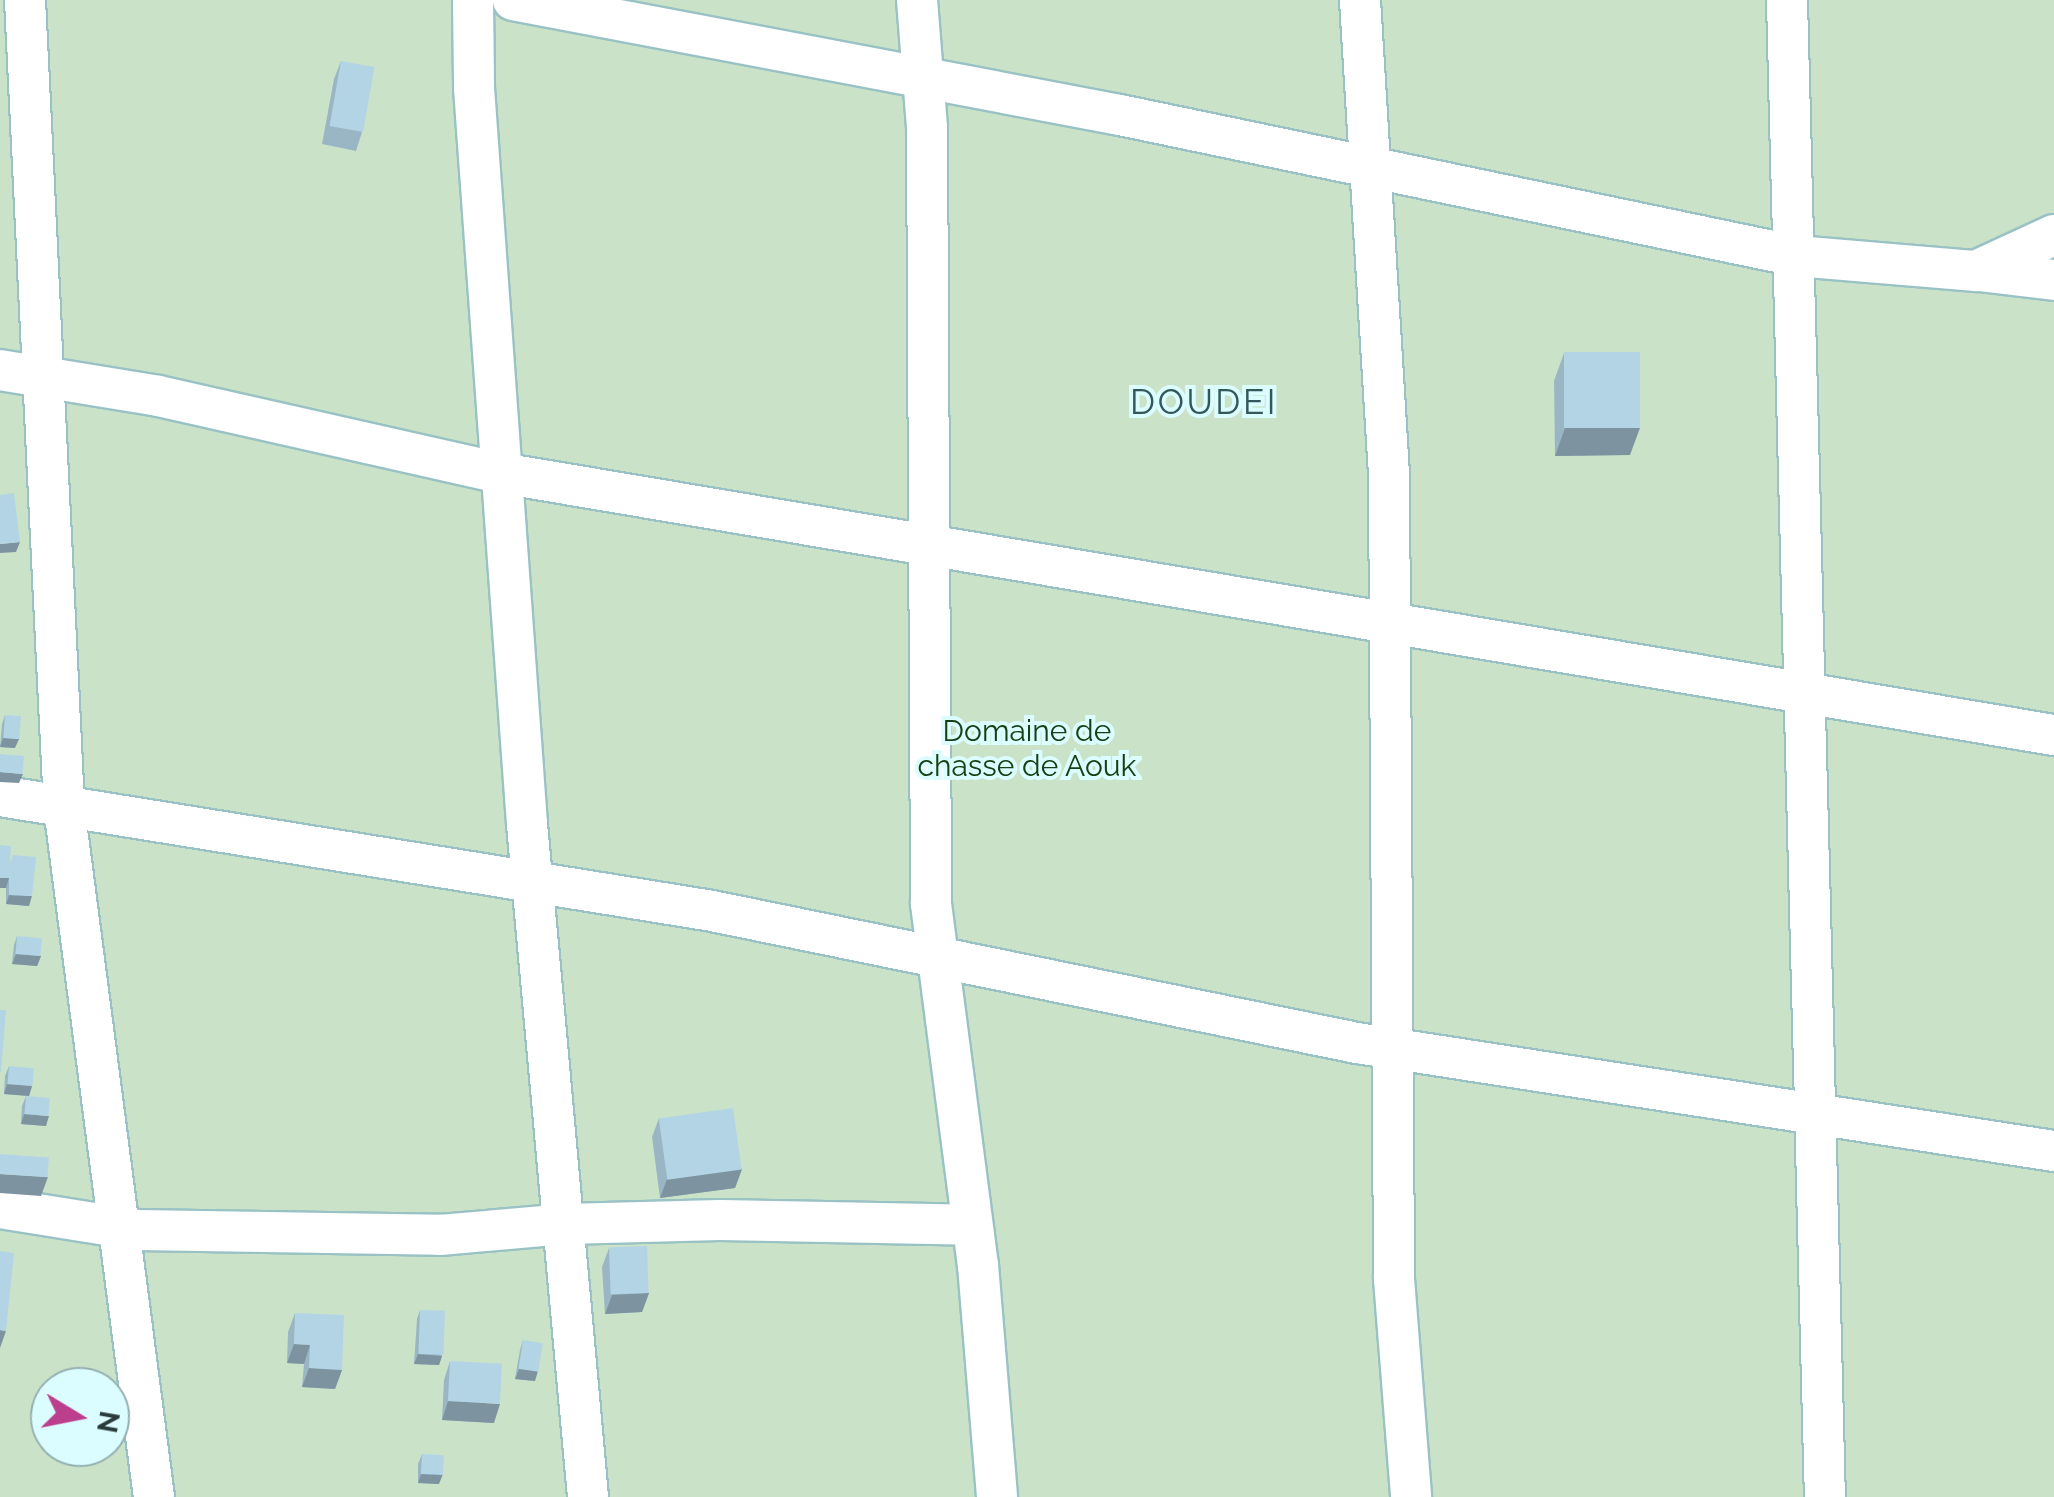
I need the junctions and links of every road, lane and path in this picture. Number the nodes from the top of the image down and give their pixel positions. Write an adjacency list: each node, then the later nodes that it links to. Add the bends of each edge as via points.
1 (25, 0): 14 (street)
2 (473, 0): 15 (street)
3 (513, 0): 7 (street)
4 (917, 0): 7 (street)
5 (1360, 0): 8 (street)
6 (1787, 0): 10 (street)
7 (923, 78): 8 (street); 16 (street)
8 (1370, 168): 10 (street); 17 (street, via 1389,477)
9 (2054, 236): 11 (street)
10 (1796, 256): 11 (street); 18 (street)
11 (1976, 271): 12 (street)
12 (2054, 280)
13 (0, 370): 14 (street)
14 (44, 377): 15 (street); 21 (street)
15 (502, 473): 16 (street); 22 (street)
16 (930, 547): 17 (street); 23 (street, via 931,904)
17 (1390, 624): 18 (street); 24 (street)
18 (1803, 693): 19 (street); 25 (street)
19 (2054, 735)
20 (0, 796): 21 (street)
21 (64, 807): 22 (street); 30 (street)
22 (533, 882): 23 (street); 28 (street)
23 (938, 957): 24 (street); 29 (street)
24 (1393, 1049): 25 (street); 34 (street, via 1394,1280)
25 (1813, 1114): 26 (street); 35 (street)
26 (2054, 1151)
27 (0, 1208): 30 (street)
28 (565, 1224): 29 (street); 30 (street, via 440,1235); 32 (street)
29 (972, 1225): 33 (street)
30 (118, 1227): 31 (street)
31 (154, 1497)
32 (588, 1497)
33 (997, 1497)
34 (1411, 1497)
35 (1825, 1497)

